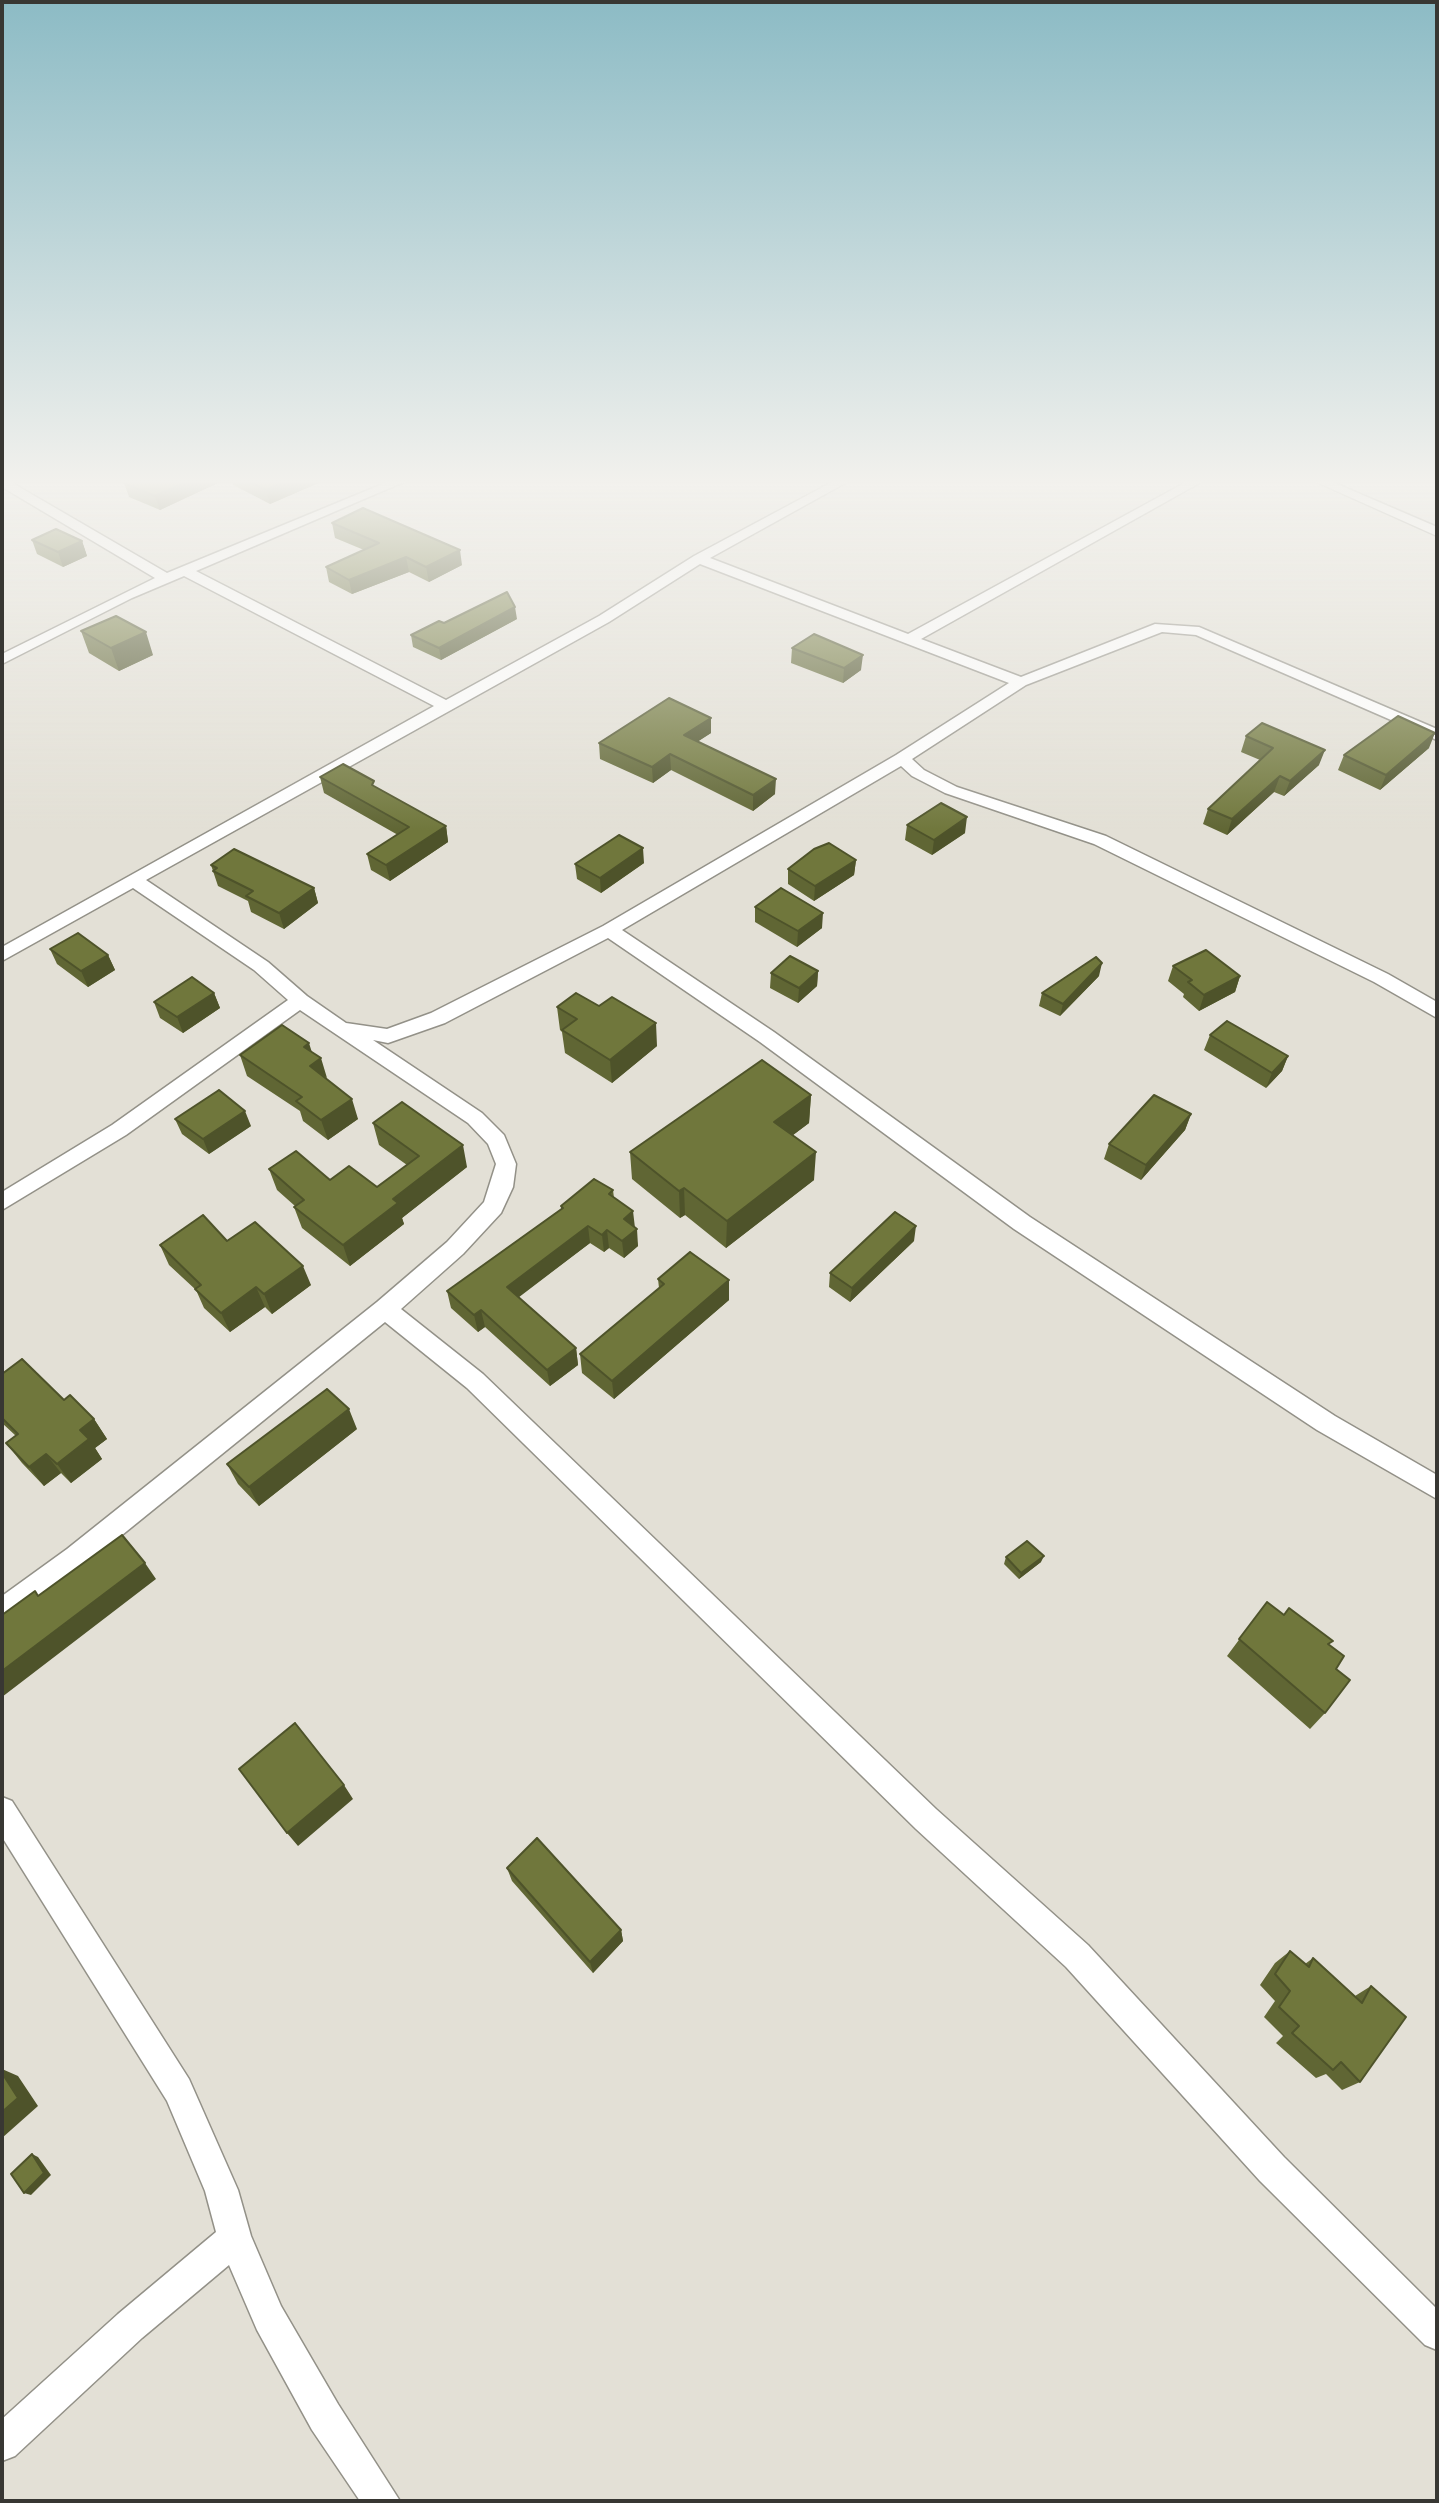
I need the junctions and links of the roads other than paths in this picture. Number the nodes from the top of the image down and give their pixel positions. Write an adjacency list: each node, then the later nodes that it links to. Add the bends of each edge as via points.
1 (123, 598): 7 (street)
2 (234, 598): 9 (street)
3 (638, 598): 9 (street)
4 (803, 598): 6 (street)
5 (984, 598): 6 (street)
6 (911, 638): 8 (street)
7 (2, 660)
8 (1021, 682): 10 (street, via 1141,633 1175,627 1199,631); 11 (street)
9 (446, 706): 12 (street)
10 (1437, 735)
11 (902, 758): 13 (street); 16 (street, via 951,790 1100,840)
12 (134, 880): 14 (street); 15 (street, via 261,966)
13 (609, 930): 17 (street, via 403,1032 388,1036); 20 (street, via 767,1037 1022,1223 1326,1423)
14 (2, 955)
15 (300, 1001): 17 (street); 18 (street, via 119,1130)
16 (1437, 1011)
17 (338, 1027): 19 (street, via 475,1118 497,1140 506,1164 493,1207)
18 (2, 1202)
19 (385, 1309): 21 (street); 24 (street, via 475,1381 926,1819 1077,1956 1272,2169)
20 (1437, 1488)
21 (2, 1611)
22 (2, 1811): 23 (street, via 178,2090 221,2190)
23 (235, 2238): 25 (street); 26 (street, via 269,2318 325,2417)
24 (1437, 2333)
25 (2, 2443)
26 (382, 2501)

